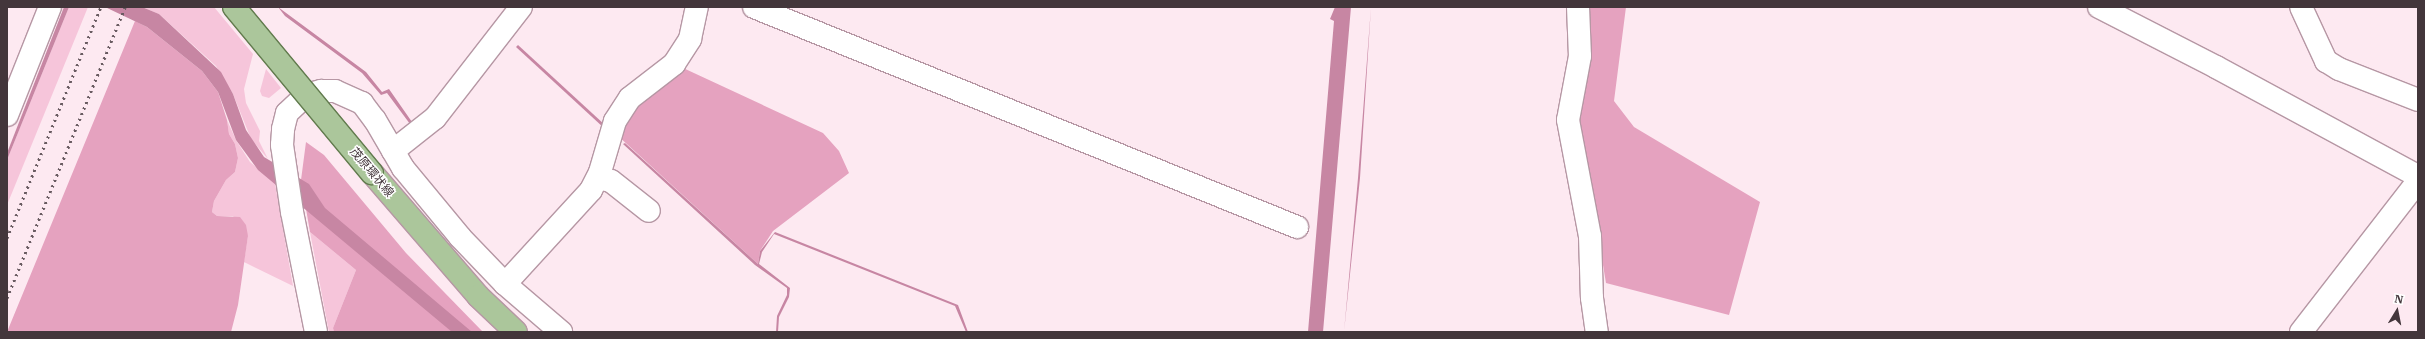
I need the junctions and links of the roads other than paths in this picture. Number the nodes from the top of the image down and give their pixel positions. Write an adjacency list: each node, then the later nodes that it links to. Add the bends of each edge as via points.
1 (50, 7): 10 (street)
2 (234, 7): 19 (main road, 茂原環状線, bridge, via 478,296)
3 (521, 7): 11 (street, via 435,118)
4 (697, 7): 13 (street, via 690,40 674,64 630,98 615,121)
5 (754, 7): 16 (street)
6 (1578, 7): 21 (street, via 1580,56 1568,120 1590,236 1592,298)
7 (2099, 7): 12 (street)
8 (2300, 7): 9 (street, via 2326,61 2338,69)
9 (2418, 100)
10 (7, 115)
11 (393, 151): 17 (street, via 421,191); 18 (street, via 366,109 349,95 335,91 306,95 287,114 282,145 292,212)
12 (2418, 176)
13 (598, 178): 15 (street, via 611,181); 17 (street, via 591,190)
14 (2418, 181): 22 (street)
15 (649, 211)
16 (1297, 227)
17 (505, 284): 20 (street)
18 (316, 332)
19 (516, 332)
20 (561, 332)
21 (1597, 332)
22 (2301, 332)

